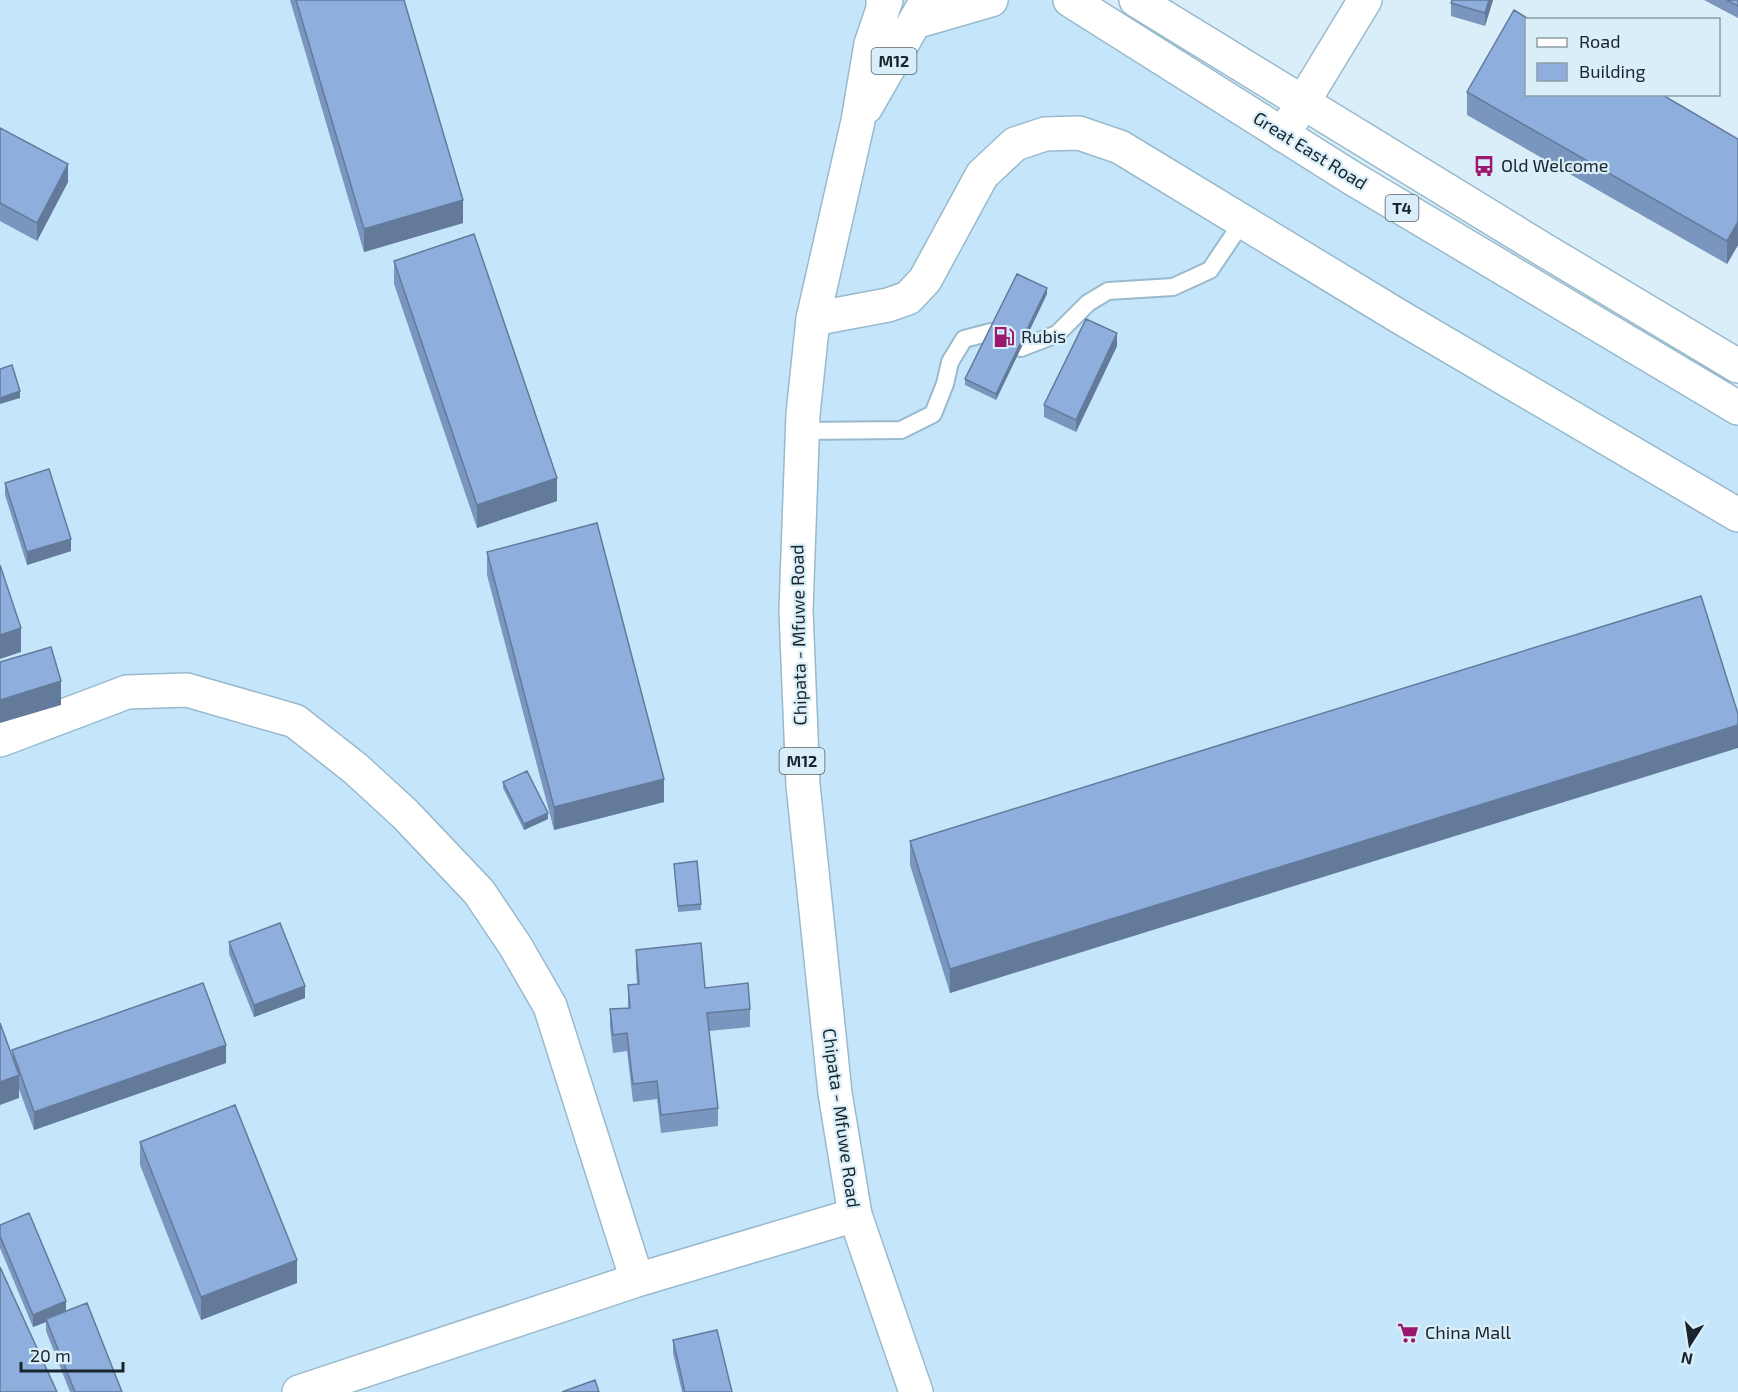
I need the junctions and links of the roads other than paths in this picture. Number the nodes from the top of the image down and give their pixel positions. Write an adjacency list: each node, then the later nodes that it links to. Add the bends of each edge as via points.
1 (991, 0): 6 (main road)
2 (1070, 0): 9 (main road, Great East Road / T4)
3 (1136, 0): 7 (main road, Great East Road / T4)
4 (1365, 0): 7 (main road)
5 (884, 2): 8 (main road, M12, via 871,44)
6 (921, 11): 8 (main road, M12)
7 (1303, 103): 9 (main road); 12 (main road, Great East Road / T4)
8 (858, 121): 11 (main road, Chipata - Mfuwe Road / M12)
9 (1282, 135): 13 (main road, Great East Road / T4)
10 (1243, 221): 11 (main road, via 1120,147 1079,133 1045,134 1015,144 982,175 925,280 908,298); 14 (lane, via 1210,270 1173,287 1108,291 1088,303 1057,334 1021,348 991,332 964,339 950,362 933,414 923,420 901,430); 15 (main road)
11 (813, 319): 14 (main road, Chipata - Mfuwe Road / M12)
12 (1738, 366)
13 (1738, 408)
14 (802, 430): 17 (main road, Chipata - Mfuwe Road / M12, via 796,610 803,785 835,1094)
15 (1738, 515)
16 (0, 740): 18 (main road, via 127,692 187,690 295,721 356,769 479,892 550,1006)
17 (855, 1215): 18 (main road); 20 (main road, Chipata - Mfuwe Road / M12)
18 (637, 1280): 19 (main road)
19 (299, 1392)
20 (916, 1392)

